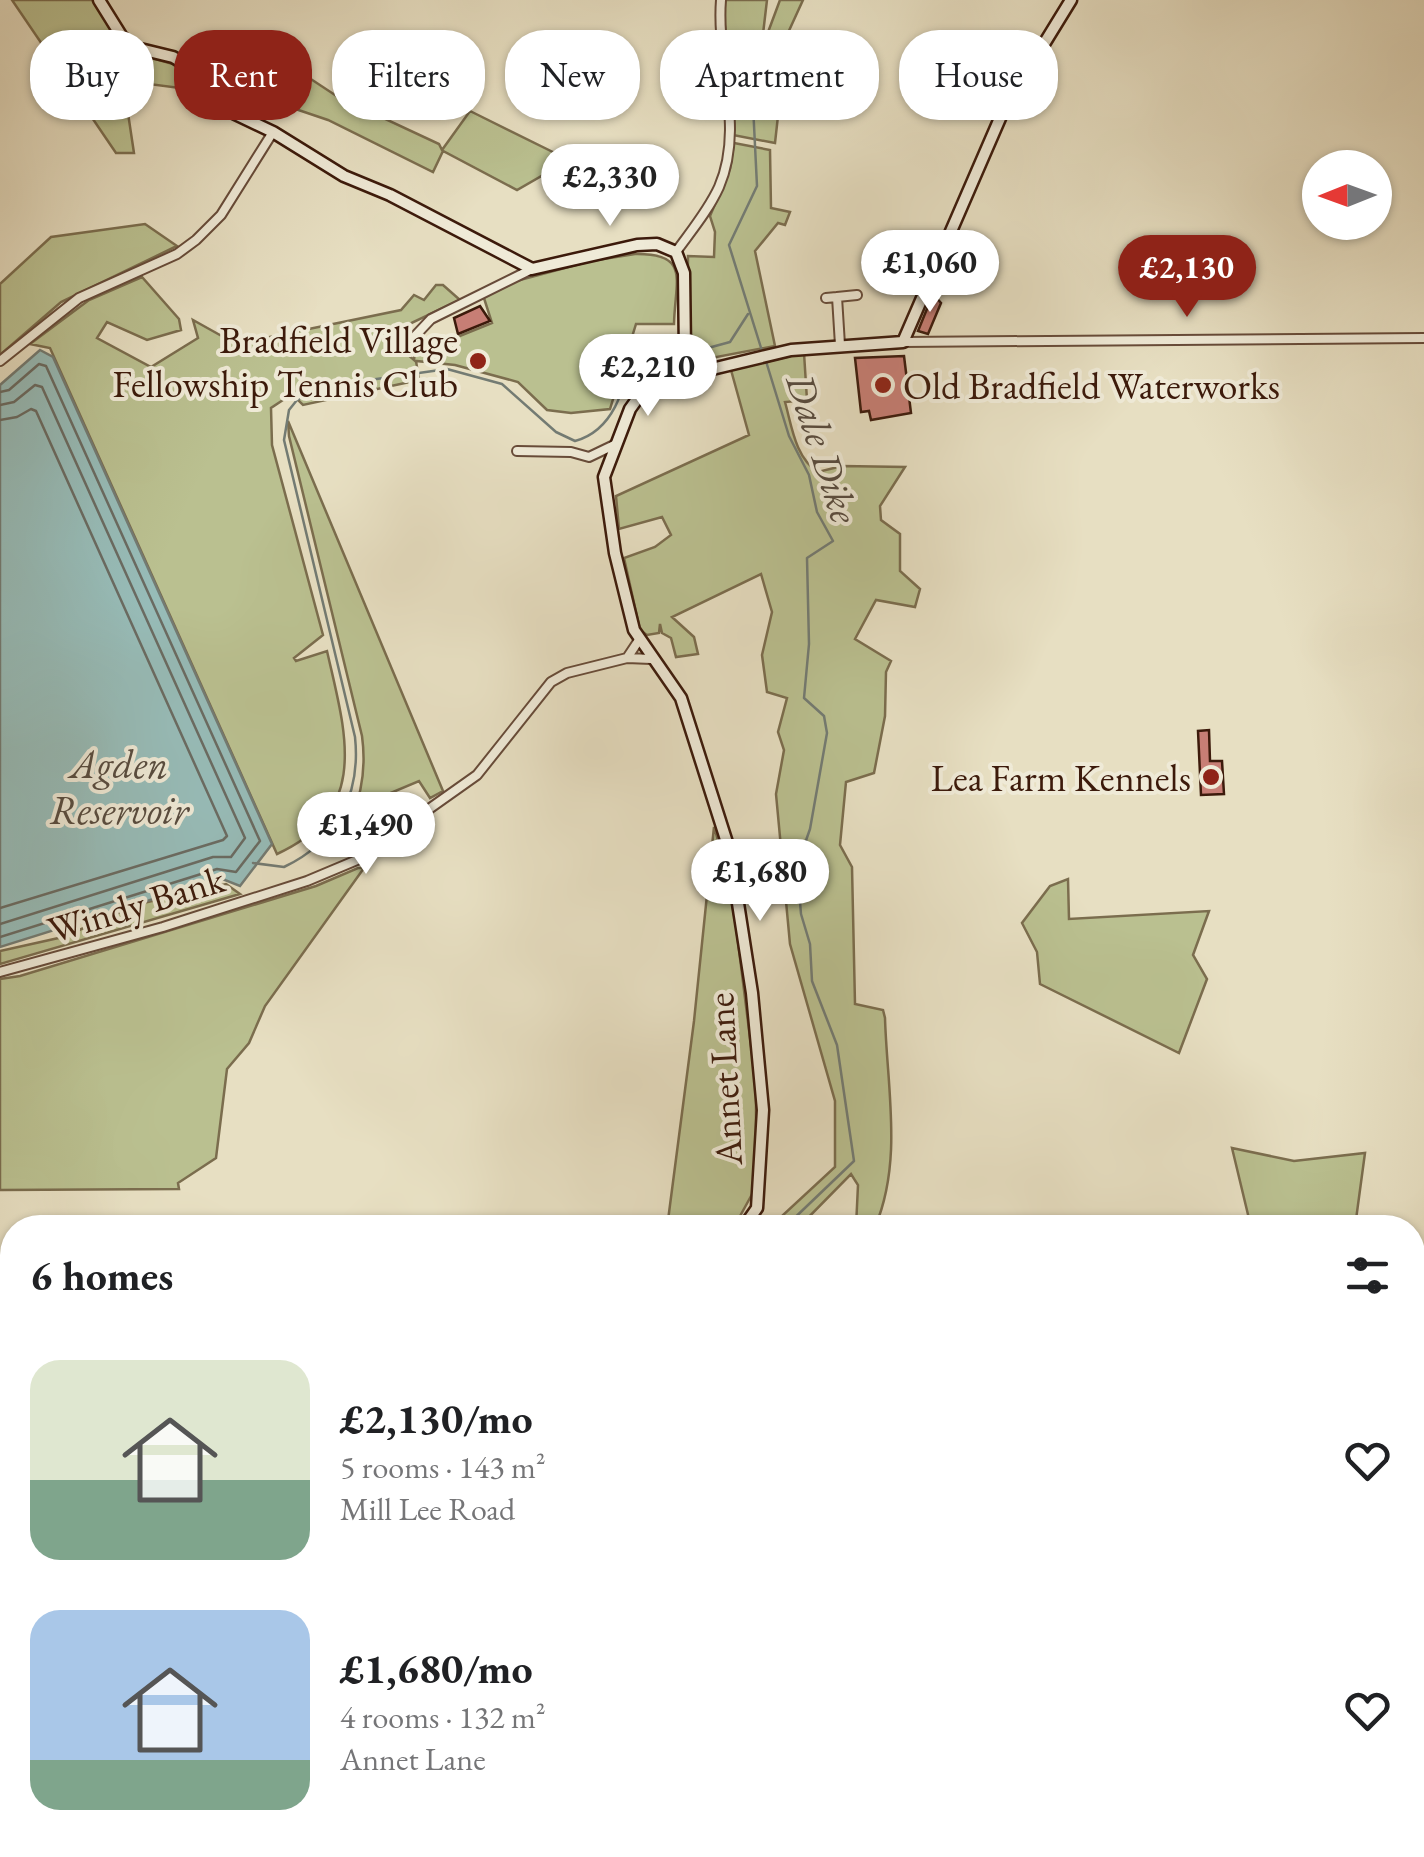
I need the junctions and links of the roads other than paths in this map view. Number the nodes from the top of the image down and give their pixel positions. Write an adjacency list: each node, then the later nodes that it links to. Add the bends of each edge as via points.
1 (99, 0): 4 (street, via 136,48 173,56 220,104)
2 (720, 0): 5 (street, via 730,108 727,164)
3 (1071, 0): 10 (street, via 1004,110)
4 (272, 132): 6 (street, via 344,176); 13 (street, via 221,215 196,240 79,298)
5 (676, 252): 6 (street, via 637,245); 12 (street, via 684,273)
6 (532, 268): 8 (street, via 431,319)
7 (857, 295): 11 (street, via 832,298)
8 (414, 336)
9 (1424, 338): 10 (street)
10 (903, 342): 11 (street)
11 (840, 344): 14 (street)
12 (685, 351): 14 (street); 15 (street)
13 (0, 361)
14 (701, 370): 15 (street)
15 (662, 381): 16 (street, via 630,409)
16 (614, 445): 18 (street); 19 (street)
17 (517, 451): 18 (street)
18 (590, 457): 19 (street)
19 (604, 477): 20 (street, Annet Lane)
20 (639, 640): 21 (street); 22 (street, Annet Lane)
21 (628, 658): 22 (street, Windy Bank); 23 (street, Windy Bank, via 551,682 477,775 357,860 164,927)
22 (654, 662): 24 (street, Annet Lane, via 686,710 730,852 762,1084)
23 (0, 972)
24 (756, 1208): 25 (street); 26 (street)
25 (751, 1215)
26 (756, 1215)

